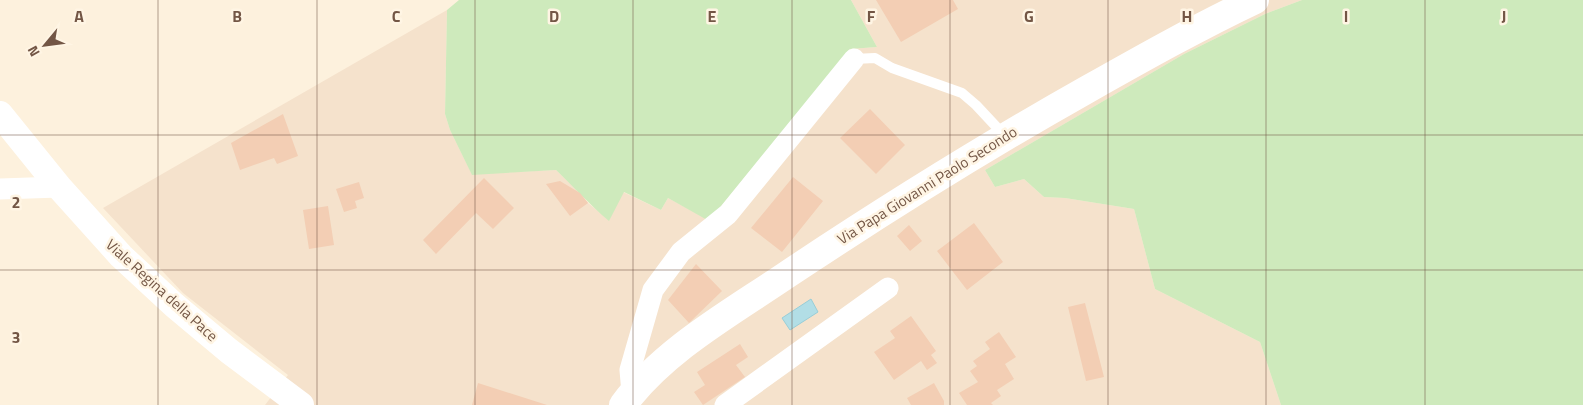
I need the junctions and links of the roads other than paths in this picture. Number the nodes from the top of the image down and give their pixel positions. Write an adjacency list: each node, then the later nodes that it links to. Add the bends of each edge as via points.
1 (1255, 0): 4 (main road, Via Papa Giovanni Paolo Secondo, via 1178,38)
2 (854, 59): 4 (lane, via 875,58 892,68 962,93); 8 (street, via 728,214 681,252 653,290 630,370)
3 (0, 114): 5 (street, Viale Regina della Pace)
4 (1005, 136): 8 (main road, Via Papa Giovanni Paolo Secondo, via 830,246 701,333 654,371)
5 (59, 187): 6 (street); 9 (street, Viale Regina della Pace, via 121,256 174,305)
6 (0, 189)
7 (888, 288): 10 (street)
8 (628, 399)
9 (301, 405)
10 (725, 405)

